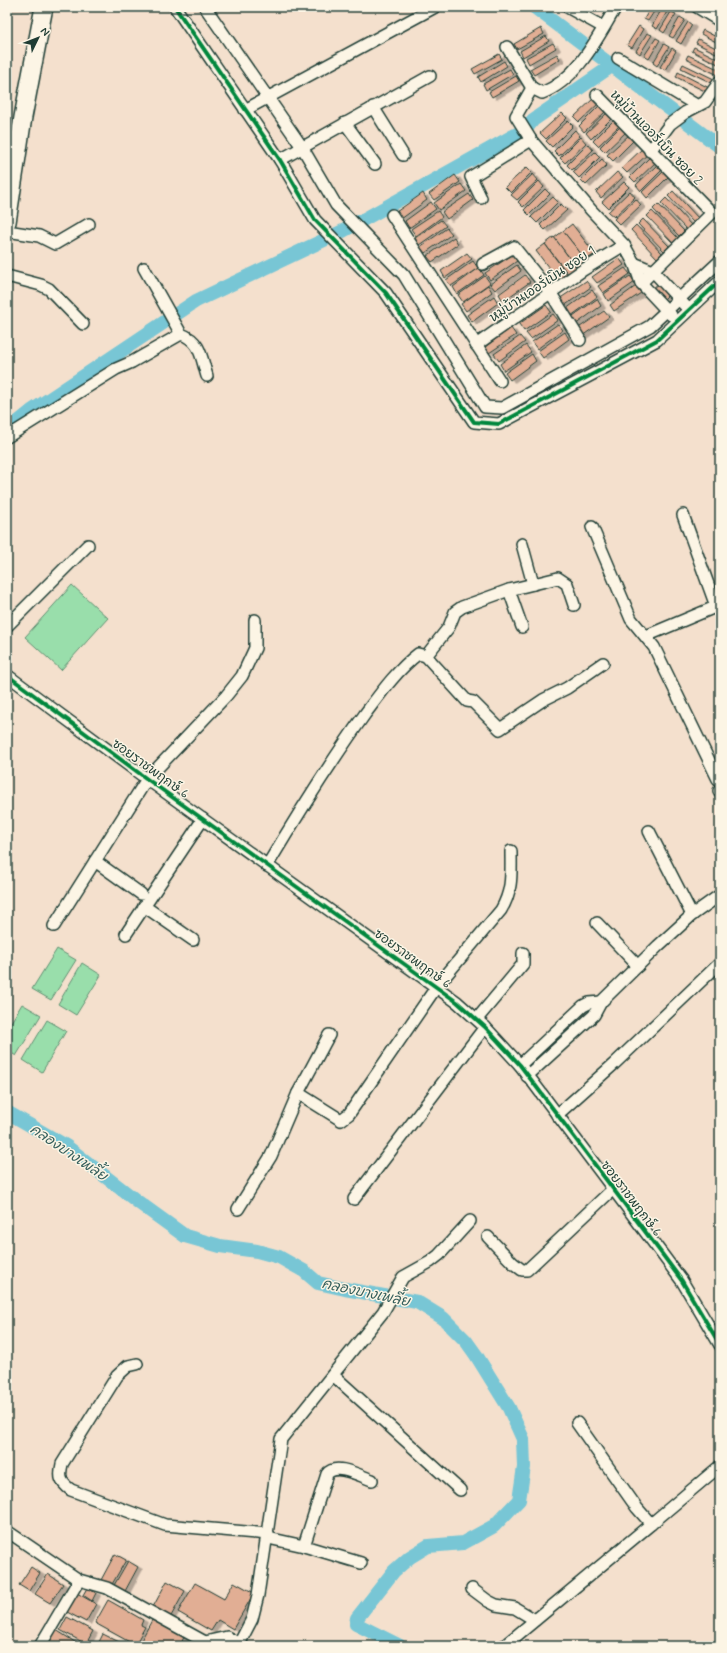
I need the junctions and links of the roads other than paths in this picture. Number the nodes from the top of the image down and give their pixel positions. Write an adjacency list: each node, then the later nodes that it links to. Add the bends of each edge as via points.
1 (44, 7): 29 (main road, via 23,117)
2 (175, 7): 19 (street)
3 (204, 7): 16 (street)
4 (435, 7): 16 (street)
5 (567, 7): 9 (street)
6 (616, 7): 9 (street)
7 (697, 7): 8 (street)
8 (720, 21)
9 (603, 27): 14 (street, via 571,74 554,88 542,92)
10 (507, 47): 14 (street)
11 (618, 58): 17 (street)
12 (430, 76): 18 (street)
13 (720, 81): 17 (street, via 707,100)
14 (532, 88): 21 (street, via 516,116)
15 (597, 96): 23 (street, หมู่บ้านเออร์เบิน ซอย 2)
16 (267, 98): 19 (street); 22 (street)
17 (696, 105): 23 (street, via 670,124)
18 (373, 107): 20 (street); 24 (street)
19 (245, 110): 25 (street)
20 (346, 123): 22 (street); 26 (street)
21 (531, 139): 27 (street, via 471,177); 32 (street)
22 (302, 147): 25 (street); 43 (street, via 336,205 404,275 485,407 502,408 650,326)
23 (650, 151): 37 (street, หมู่บ้านเออร์เบิน ซอย 2, via 712,214)
24 (403, 155)
25 (280, 160): 45 (street, via 315,220 386,293 474,422 499,424 657,340)
26 (375, 164)
27 (481, 198)
28 (392, 215): 49 (street)
29 (7, 222)
30 (89, 224): 31 (street, via 55,244 39,236)
31 (7, 231)
32 (624, 245): 34 (street); 41 (street, หมู่บ้านเออร์เบิน ซอย 1)
33 (720, 261): 42 (street)
34 (634, 262): 37 (street); 40 (street)
35 (483, 264): 41 (street, via 514,247)
36 (144, 268): 47 (street)
37 (653, 271): 40 (street, หมู่บ้านเออร์เบิน ซอย 2); 42 (street)
38 (7, 276): 46 (street, via 49,289)
39 (720, 281): 44 (street)
40 (641, 283): 43 (street)
41 (550, 292): 48 (street); 49 (street, หมู่บ้านเออร์เบิน ซอย 1)
42 (679, 298): 43 (street); 44 (street)
43 (666, 310): 45 (street)
44 (690, 310): 45 (street)
45 (677, 321)
46 (82, 324)
47 (181, 334): 50 (street, via 197,344); 52 (street, via 116,369)
48 (580, 340)
49 (476, 345): 51 (street)
50 (207, 376)
51 (500, 381)
52 (7, 437)
53 (683, 515): 60 (street)
54 (592, 527): 64 (street, via 631,619)
55 (522, 544): 57 (street)
56 (88, 546): 62 (street)
57 (533, 584): 58 (street); 59 (street, via 558,578 567,584)
58 (509, 590): 63 (street); 65 (street, via 455,612 443,635)
59 (574, 605)
60 (718, 606): 64 (street)
61 (255, 620): 68 (street, via 255,648 242,676)
62 (7, 626)
63 (522, 627)
64 (646, 636): 69 (street, via 654,647)
65 (426, 656): 66 (street, via 467,701 473,702 500,729); 74 (street, via 415,656 382,692 346,740)
66 (603, 663)
67 (7, 675): 68 (street, ซอยราชพฤกษ์ 6)
68 (147, 778): 70 (street, ซอยราชพฤกษ์ 6); 73 (street)
69 (718, 779)
70 (203, 819): 74 (street, ซอยราชพฤกษ์ 6); 77 (street)
71 (649, 831): 78 (street)
72 (511, 850): 86 (street, via 511,886 508,898 501,910)
73 (95, 861): 75 (street); 80 (street)
74 (267, 866): 86 (street, ซอยราชพฤกษ์ 6)
75 (141, 894)
76 (720, 895): 78 (street)
77 (144, 906): 81 (street); 82 (street)
78 (692, 915): 85 (street)
79 (597, 924): 85 (street)
80 (54, 926)
81 (126, 934)
82 (193, 940)
83 (523, 952): 88 (street, via 523,964)
84 (720, 963): 94 (street)
85 (638, 966): 87 (street)
86 (437, 986): 88 (street, ซอยราชพฤกษ์ 6); 93 (street, via 345,1118 341,1120)
87 (601, 1002): 91 (street, via 583,1006); 92 (street, via 594,1015)
88 (477, 1019): 89 (street, ซอยราชพฤกษ์ 6)
89 (485, 1027): 91 (street, ซอยราชพฤกษ์ 6); 96 (street)
90 (329, 1035): 93 (street)
91 (520, 1066): 92 (street, ซอยราชพฤกษ์ 6)
92 (528, 1076): 94 (street, ซอยราชพฤกษ์ 6)
93 (298, 1093): 97 (street, via 271,1156)
94 (557, 1115): 95 (street, ซอยราชพฤกษ์ 6)
95 (613, 1189): 99 (street, via 527,1270 522,1270 513,1263); 100 (street, ซอยราชพฤกษ์ 6, via 682,1282)
96 (354, 1199)
97 (238, 1210)
98 (470, 1221): 102 (street, via 439,1255 406,1274 388,1304)
99 (488, 1236)
100 (720, 1345)
101 (137, 1364): 109 (street, via 128,1366 117,1376 62,1464 60,1474 63,1484 71,1490 165,1525)
102 (333, 1375): 106 (street); 109 (street, via 281,1439)
103 (577, 1423): 107 (street)
104 (720, 1466): 107 (street)
105 (372, 1480): 110 (street, via 337,1468 330,1470)
106 (460, 1490)
107 (651, 1524): 114 (street)
108 (7, 1531): 112 (street)
109 (268, 1536): 110 (street); 116 (street, via 258,1595 252,1619)
110 (304, 1546): 111 (street)
111 (361, 1564)
112 (79, 1580): 115 (street, via 107,1588); 117 (street)
113 (472, 1589): 114 (street, via 496,1605 516,1608)
114 (535, 1620): 118 (street)
115 (204, 1644): 116 (street, via 227,1637)
116 (241, 1645)
117 (40, 1646)
118 (504, 1646)

